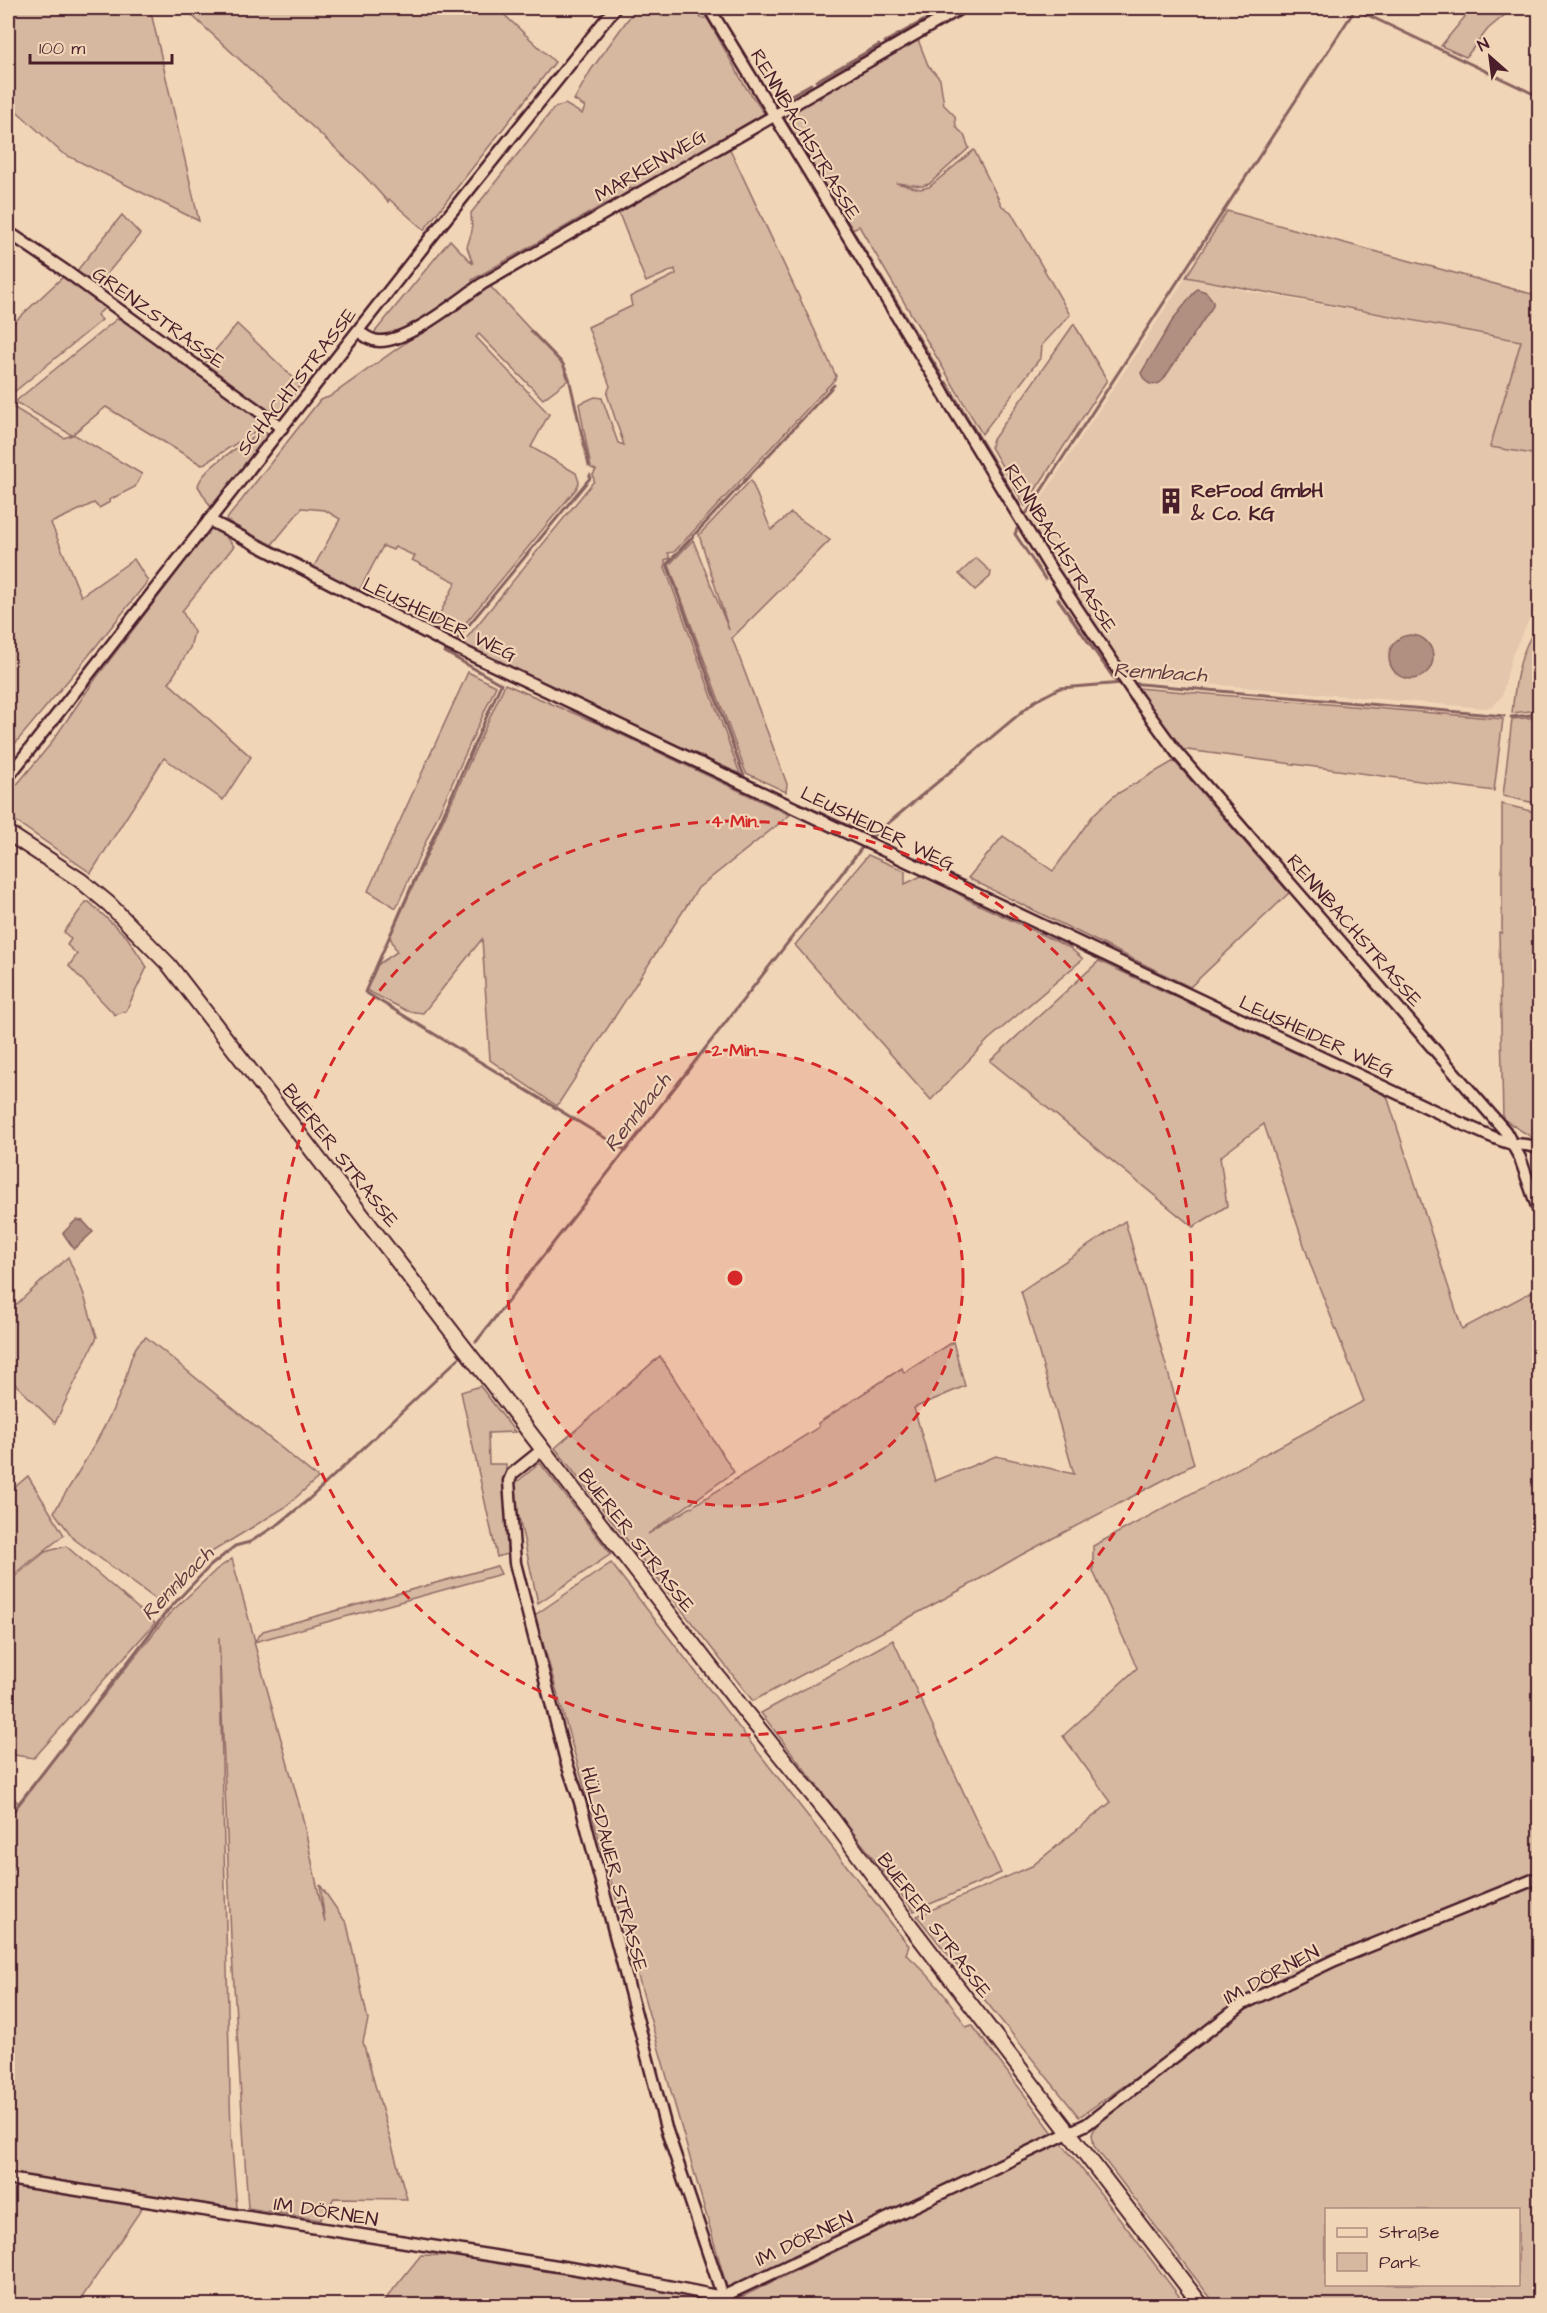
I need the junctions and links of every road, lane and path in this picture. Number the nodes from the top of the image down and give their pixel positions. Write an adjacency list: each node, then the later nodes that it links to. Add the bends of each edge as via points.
1 (615, 8): 6 (street, SCHACHTSTRASSE)
2 (709, 8): 4 (street, RENNBACHSTRASSE)
3 (961, 8): 4 (street, MARKENWEG)
4 (773, 114): 6 (street, MARKENWEG, via 482,284 407,334 379,341); 11 (street, RENNBACHSTRASSE, via 1052,571 1137,698 1177,753)
5 (14, 236): 7 (street, GRENZSTRASSE)
6 (358, 331): 7 (street, SCHACHTSTRASSE)
7 (282, 428): 8 (street, SCHACHTSTRASSE)
8 (209, 520): 9 (street, SCHACHTSTRASSE); 11 (street, LEUSHEIDER WEG, via 417,630 594,715 1402,1096)
9 (8, 777)
10 (8, 833): 14 (main road, BUERER STRASSE, via 80,880 117,911 169,965)
11 (1514, 1145): 12 (street, LEUSHEIDER WEG, via 1529,1144); 13 (street, RENNBACHSTRASSE)
12 (1539, 1149)
13 (1539, 1215)
14 (543, 1449): 16 (main road, BUERER STRASSE); 18 (street, HÜLSDAUER STRASSE, via 512,1474 510,1481 515,1563 666,2128)
15 (1539, 1877): 16 (street, IM DÖRNEN, via 1335,1960 1243,2004 1087,2124)
16 (1070, 2132): 18 (street, IM DÖRNEN); 19 (main road, BUERER STRASSE)
17 (8, 2179): 18 (street, IM DÖRNEN, via 608,2274)
18 (724, 2301)
19 (1202, 2306)

